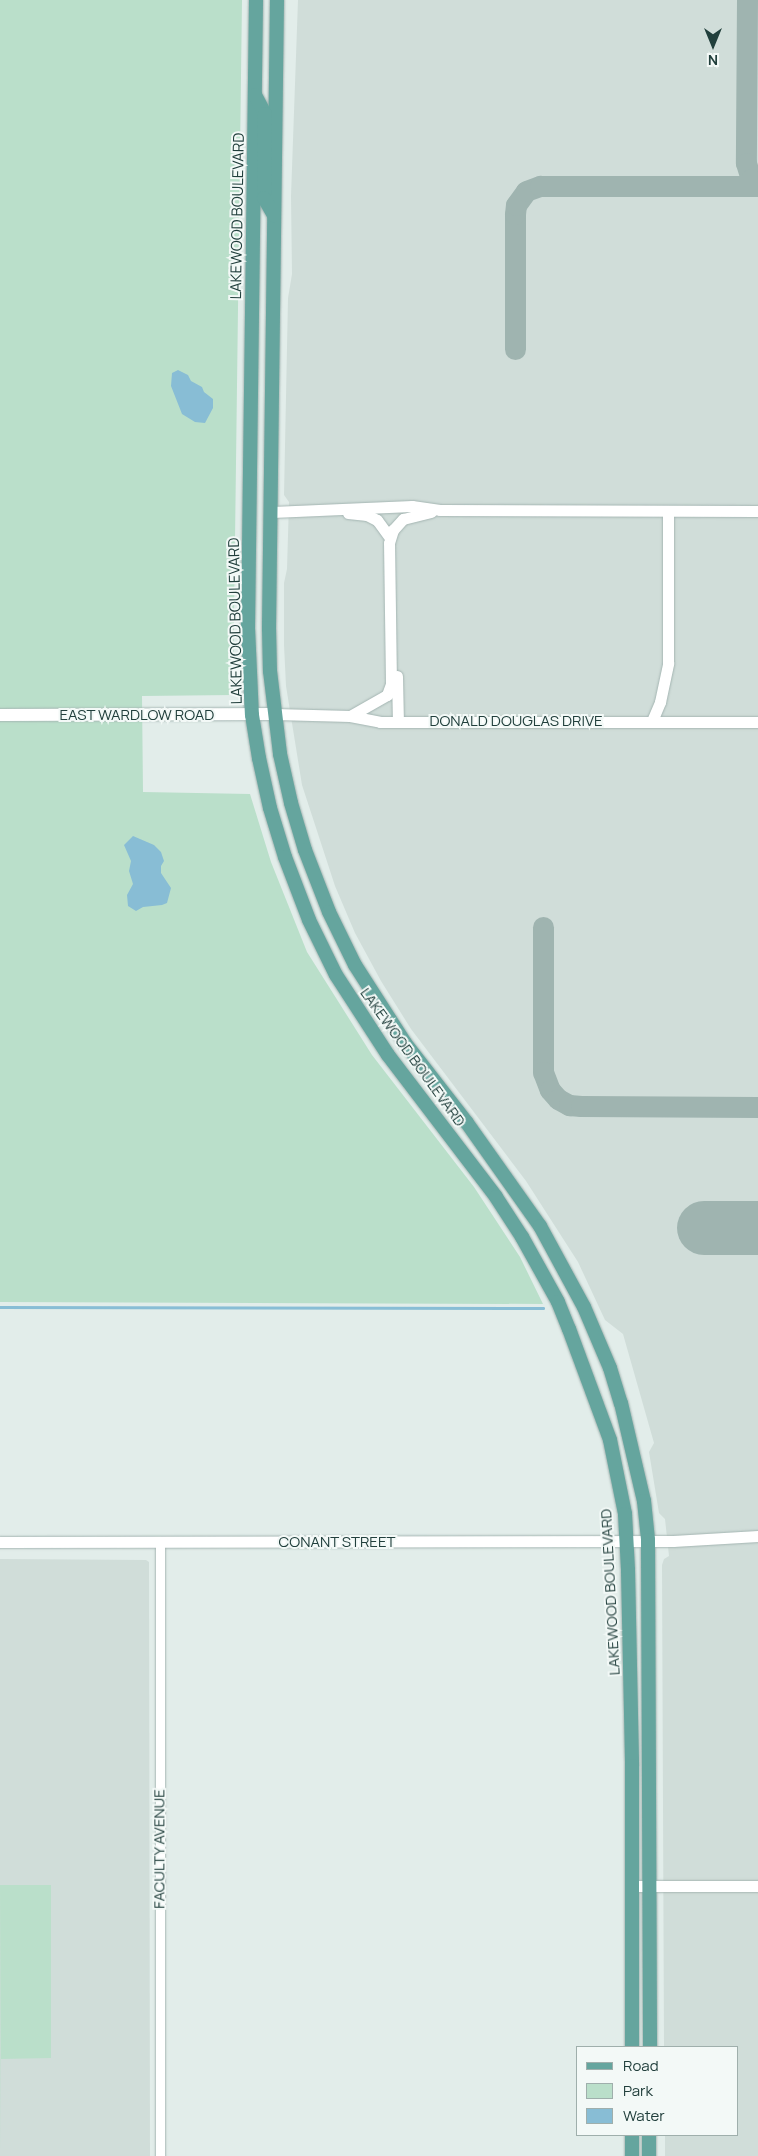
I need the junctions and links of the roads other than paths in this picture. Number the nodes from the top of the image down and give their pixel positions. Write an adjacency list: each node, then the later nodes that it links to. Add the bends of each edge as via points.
1 (256, 0): 3 (main road, LAKEWOOD BOULEVARD)
2 (277, 0): 4 (main road, LAKEWOOD BOULEVARD)
3 (255, 95): 4 (main road, via 265,114 264,198); 14 (main road, LAKEWOOD BOULEVARD, via 248,628)
4 (274, 215): 8 (main road, LAKEWOOD BOULEVARD)
5 (335, 510): 6 (street, via 412,506); 8 (street); 10 (street, via 367,515 377,520)
6 (440, 510): 7 (street); 10 (street, via 403,519)
7 (668, 511): 9 (street); 16 (street, via 668,663 660,702)
8 (272, 512): 12 (main road, LAKEWOOD BOULEVARD, via 269,628)
9 (758, 512)
10 (390, 538): 11 (street)
11 (392, 653): 15 (street, via 391,684 387,695); 17 (street, via 397,670)
12 (275, 714): 14 (main road, EAST WARDLOW ROAD); 15 (street, DONALD DOUGLAS DRIVE); 19 (main road, LAKEWOOD BOULEVARD, via 291,803 305,850 328,912 355,965 400,1036 467,1122 540,1226)
13 (0, 715): 14 (main road, EAST WARDLOW ROAD)
14 (252, 715): 20 (main road, LAKEWOOD BOULEVARD, via 270,808 285,857 309,920 336,975 388,1056 522,1237)
15 (350, 716): 17 (street, DONALD DOUGLAS DRIVE)
16 (652, 721): 17 (street, DONALD DOUGLAS DRIVE); 18 (street, DONALD DOUGLAS DRIVE)
17 (398, 722)
18 (758, 722)
19 (584, 1307): 20 (main road); 23 (main road, LAKEWOOD BOULEVARD, via 610,1368 630,1436 644,1501)
20 (563, 1316): 22 (main road, LAKEWOOD BOULEVARD, via 610,1440)
21 (758, 1536): 23 (street, CONANT STREET)
22 (627, 1540): 23 (street, CONANT STREET); 25 (street, CONANT STREET); 26 (main road, LAKEWOOD BOULEVARD)
23 (648, 1540): 27 (main road, LAKEWOOD BOULEVARD)
24 (0, 1542): 25 (street, CONANT STREET)
25 (160, 1543): 33 (street, FACULTY AVENUE)
26 (632, 1886): 27 (street); 29 (main road, LAKEWOOD BOULEVARD)
27 (648, 1886): 28 (street); 30 (main road, LAKEWOOD BOULEVARD)
28 (758, 1886)
29 (632, 2046)
30 (650, 2046)
31 (632, 2136): 34 (main road)
32 (649, 2136): 35 (main road)
33 (160, 2156)
34 (632, 2156)
35 (649, 2156)

